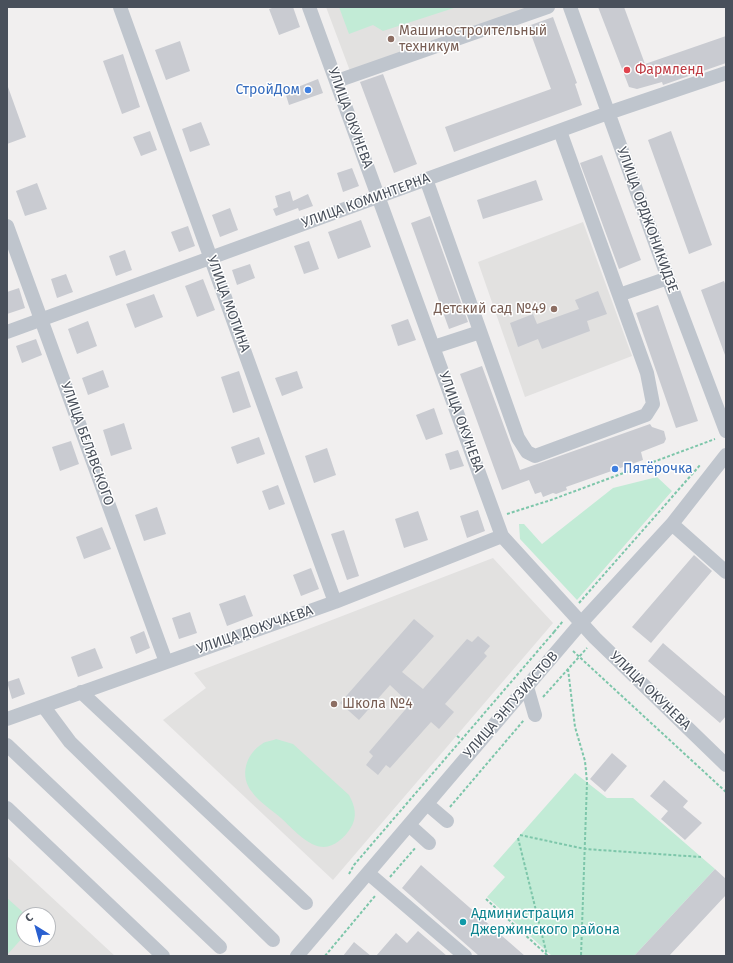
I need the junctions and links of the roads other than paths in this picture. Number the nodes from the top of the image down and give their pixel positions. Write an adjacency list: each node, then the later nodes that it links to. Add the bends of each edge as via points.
1 (120, 7): 12 (street, УЛИЦА МОТИНА)
2 (310, 7): 6 (street, УЛИЦА ОКУНЕВА)
3 (548, 7): 6 (street)
4 (570, 7): 7 (street, УЛИЦА ОРДЖОНИКИДЗЕ)
5 (726, 73): 7 (street, УЛИЦА КОМИНТЕРНА)
6 (337, 81): 10 (street, УЛИЦА ОКУНЕВА)
7 (608, 113): 8 (street, УЛИЦА КОМИНТЕРНА); 13 (street, УЛИЦА ОРДЖОНИКИДЗЕ)
8 (560, 131): 9 (street, УЛИЦА КОМИНТЕРНА); 14 (street)
9 (426, 179): 10 (street, УЛИЦА КОМИНТЕРНА); 17 (street)
10 (379, 196): 12 (street, УЛИЦА КОМИНТЕРНА); 18 (street, УЛИЦА ОКУНЕВА)
11 (7, 226): 15 (street, УЛИЦА БЕЛЯВСКОГО)
12 (212, 258): 15 (street, УЛИЦА КОМИНТЕРНА); 24 (street, УЛИЦА МОТИНА)
13 (668, 278): 14 (street); 19 (street, УЛИЦА ОРДЖОНИКИДЗЕ)
14 (619, 295): 17 (street, via 647,373 653,404 646,415 535,456 527,452 518,438)
15 (42, 319): 16 (street, УЛИЦА КОМИНТЕРНА); 26 (street, УЛИЦА БЕЛЯВСКОГО)
16 (7, 332)
17 (480, 332): 18 (street)
18 (434, 347): 22 (street, УЛИЦА ОКУНЕВА)
19 (722, 434)
20 (726, 455): 21 (street, УЛИЦА ЭНТУЗИАСТОВ)
21 (672, 524): 23 (street); 25 (street, УЛИЦА ЭНТУЗИАСТОВ)
22 (502, 536): 24 (street, УЛИЦА ДОКУЧАЕВА); 25 (street, УЛИЦА ОКУНЕВА)
23 (726, 572)
24 (335, 602): 26 (street, УЛИЦА ДОКУЧАЕВА)
25 (581, 623): 27 (street, УЛИЦА ЭНТУЗИАСТОВ); 33 (street, УЛИЦА ОКУНЕВА)
26 (166, 662): 28 (street, УЛИЦА ДОКУЧАЕВА)
27 (527, 687): 30 (street); 34 (street, УЛИЦА ЭНТУЗИАСТОВ)
28 (81, 692): 29 (street, УЛИЦА ДОКУЧАЕВА); 40 (street)
29 (44, 707): 31 (street, УЛИЦА ДОКУЧАЕВА); 41 (street, via 70,742)
30 (535, 712)
31 (7, 719)
32 (7, 744): 42 (street)
33 (726, 765)
34 (427, 804): 36 (street); 37 (street, УЛИЦА ЭНТУЗИАСТОВ)
35 (7, 808): 43 (street)
36 (445, 819)
37 (409, 825): 38 (street); 39 (street, УЛИЦА ЭНТУЗИАСТОВ)
38 (426, 840)
39 (368, 873): 44 (street, УЛИЦА ЭНТУЗИАСТОВ); 45 (street)
40 (306, 903)
41 (273, 940)
42 (220, 947)
43 (163, 956)
44 (297, 956)
45 (465, 956)

